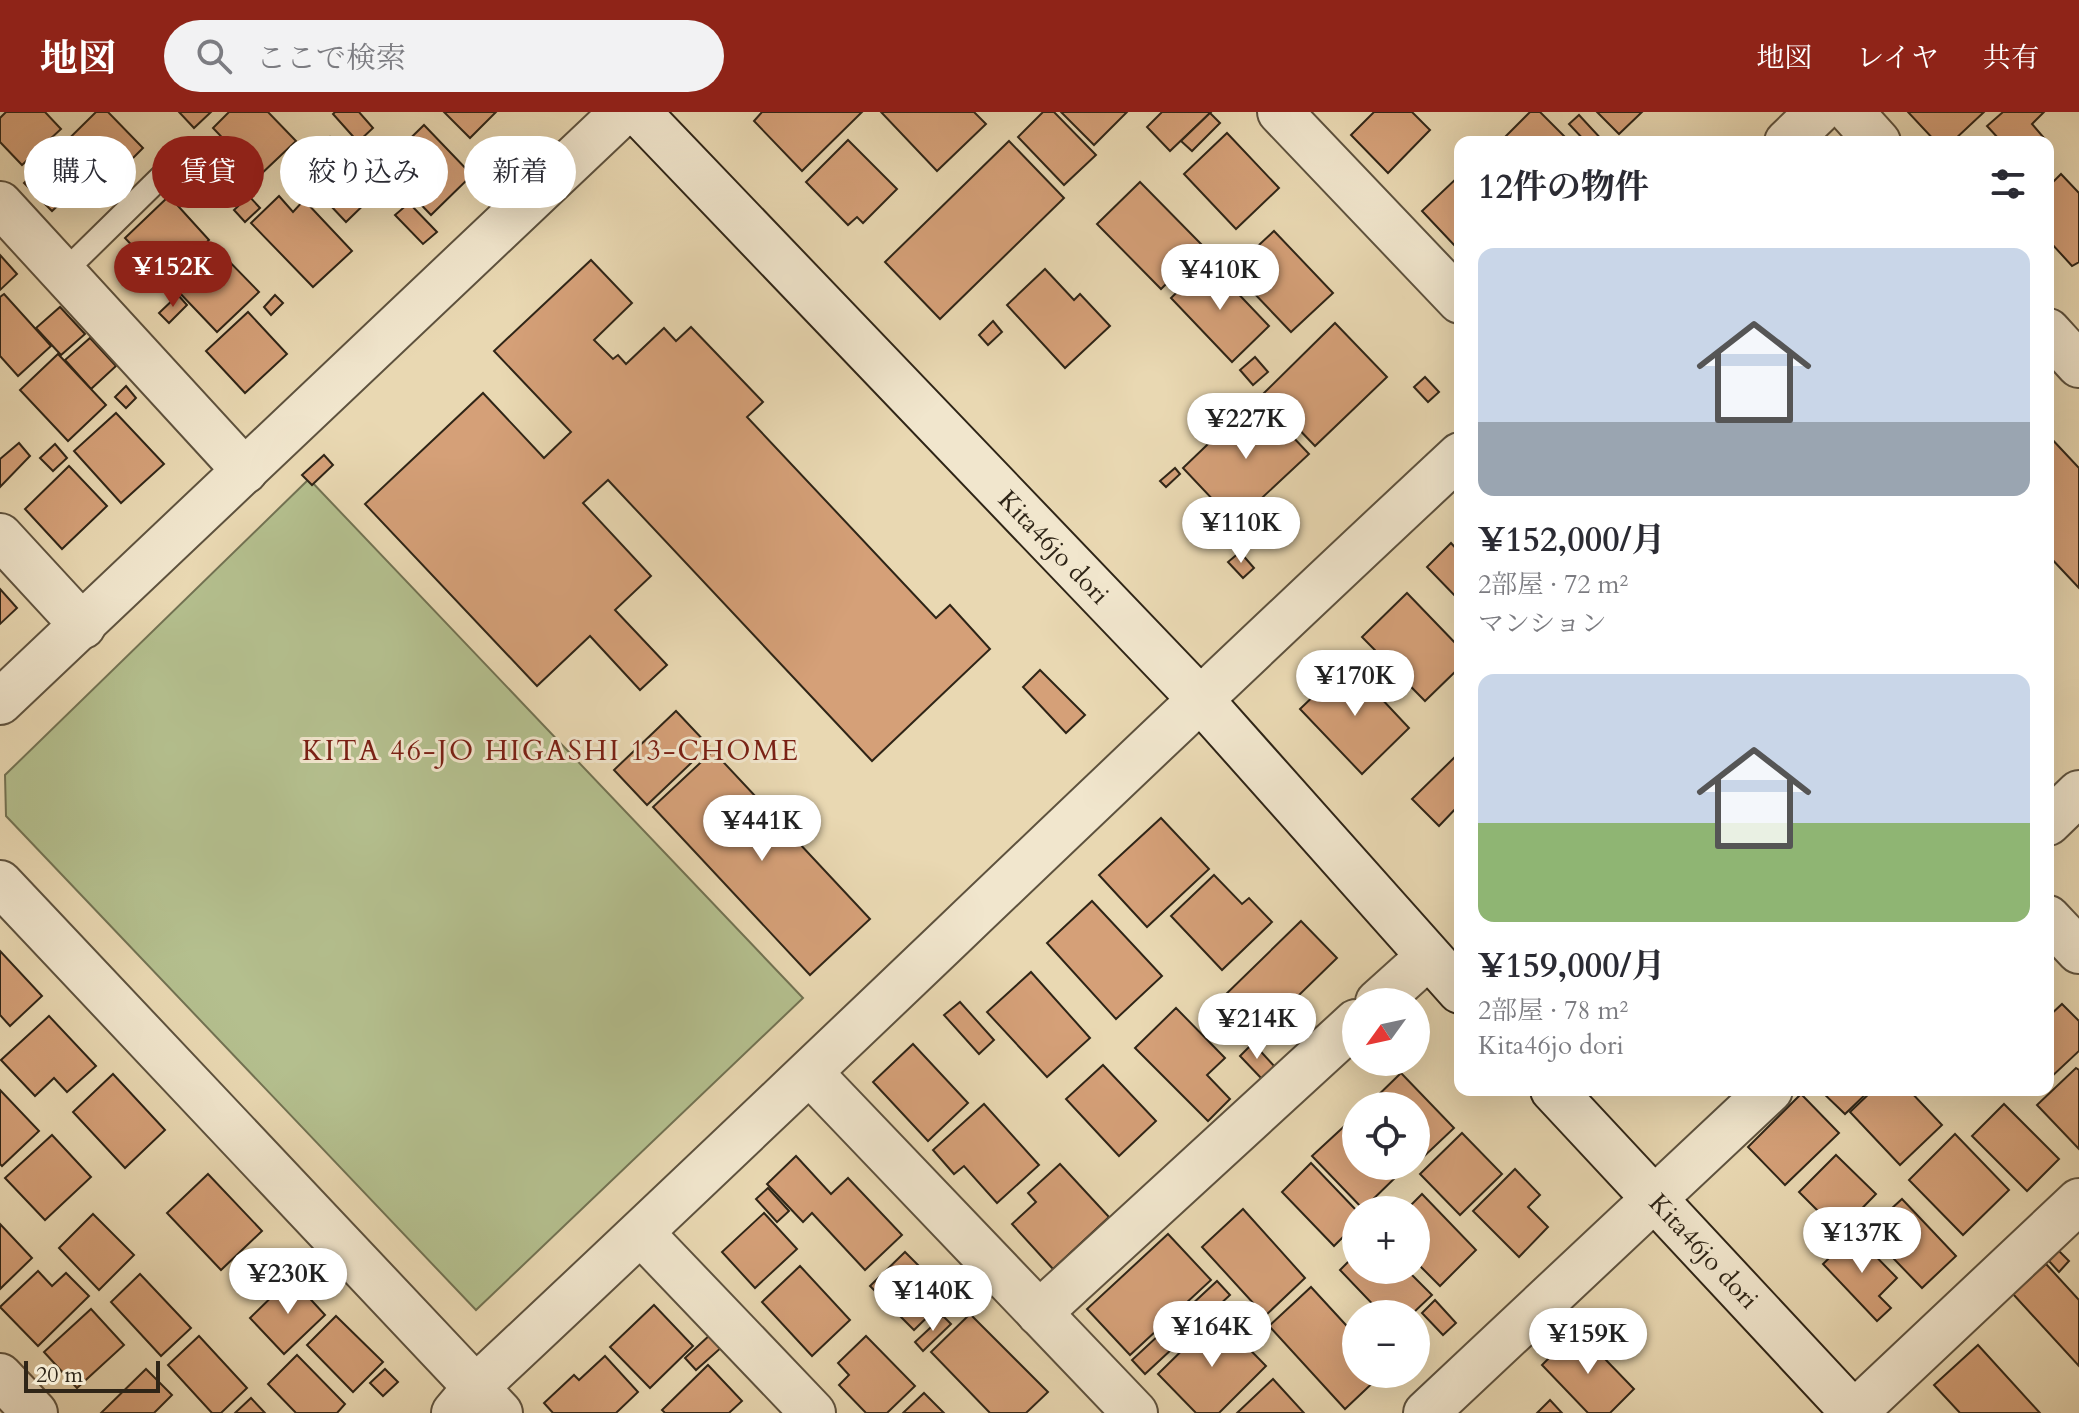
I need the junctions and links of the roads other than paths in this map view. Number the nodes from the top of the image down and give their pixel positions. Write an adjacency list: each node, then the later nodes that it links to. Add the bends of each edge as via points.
1 (623, 112): 13 (street)
2 (638, 112): 16 (street, Kita46jo dori)
3 (1280, 112): 11 (street)
4 (1818, 112): 6 (street)
5 (1851, 112): 7 (street)
6 (1793, 136)
7 (1873, 136)
8 (152, 186): 10 (lane)
9 (0, 204): 10 (street)
10 (63, 273): 13 (street)
11 (1454, 295)
12 (1454, 461): 16 (street)
13 (245, 471): 15 (street)
14 (0, 536): 15 (street)
15 (83, 626): 17 (street)
16 (1199, 698): 23 (street, Kita46jo dori); 27 (street)
17 (0, 702)
18 (2079, 793): 19 (street)
19 (2054, 817)
20 (0, 883): 35 (street)
21 (2054, 924): 22 (street)
22 (2079, 951)
23 (1428, 957): 24 (street, Kita46jo dori); 25 (street)
24 (1454, 985)
25 (1394, 988)
26 (1342, 1035): 33 (street)
27 (810, 1073): 32 (street); 33 (street)
28 (1559, 1096): 30 (street, Kita46jo dori)
29 (1764, 1096): 30 (street)
30 (1656, 1200): 39 (street); 40 (street, Kita46jo dori)
31 (2079, 1201): 40 (street)
32 (642, 1234): 35 (street); 37 (street)
33 (1039, 1313): 38 (street)
34 (0, 1376): 36 (street)
35 (477, 1405)
36 (35, 1413)
37 (813, 1413)
38 (1135, 1413)
39 (1426, 1413)
40 (1854, 1413)

